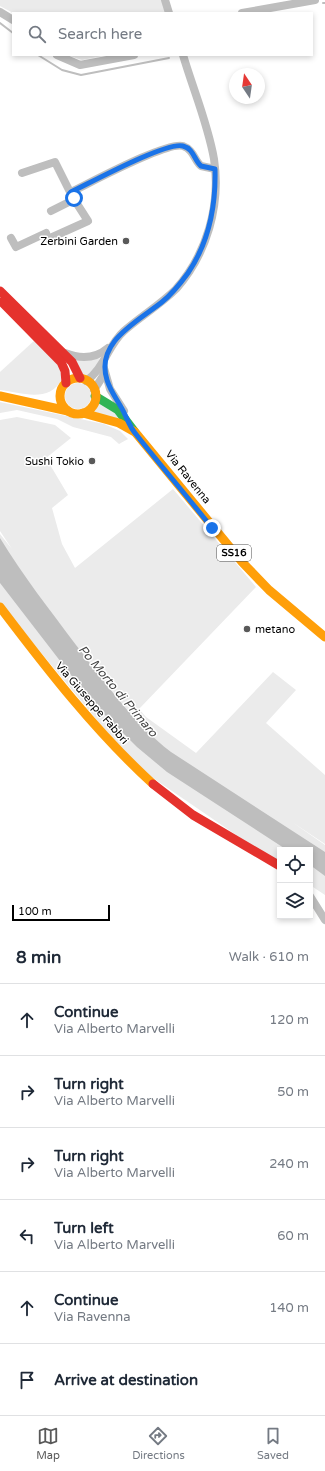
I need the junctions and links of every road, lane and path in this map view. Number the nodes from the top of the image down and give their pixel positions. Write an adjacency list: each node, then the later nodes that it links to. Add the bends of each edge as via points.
1 (165, 0): 4 (street)
2 (315, 0): 5 (street)
3 (0, 12): 6 (street)
4 (169, 12)
5 (248, 12)
6 (12, 19)
7 (59, 56): 8 (street, via 80,65)
8 (129, 56)
9 (182, 56): 10 (street, via 211,143)
10 (215, 169): 12 (street, via 201,166 190,150 175,145 142,158); 17 (street, via 211,221 194,263 170,295 128,327)
11 (22, 173): 12 (street, via 55,162)
12 (73, 196): 13 (street); 14 (street, via 88,221 48,239 46,234 16,247)
13 (51, 211)
14 (11, 238)
15 (0, 291): 16 (main road, Via Ravenna)
16 (3, 300): 18 (main road, Via Ravenna); 22 (main road, Via Ravenna, via 60,362 65,371)
17 (112, 345): 18 (street, via 99,354 86,358); 19 (street)
18 (63, 353): 21 (main road, Via Ravenna)
19 (105, 356): 20 (street); 21 (street, via 95,375)
20 (104, 368): 23 (street); 28 (street, via 110,389)
21 (83, 380): 22 (main road, via 72,379); 23 (main road, Via Ravenna)
22 (64, 386): 25 (main road, via 50,395); 26 (main road, Via Ravenna, via 60,402)
23 (95, 393): 27 (main road, via 93,405); 28 (main road, Via Ravenna, via 115,406)
24 (0, 396): 25 (main road)
25 (20, 399): 26 (main road)
26 (68, 411): 27 (main road, Via Ravenna)
27 (83, 413): 29 (main road, Via Ravenna, via 119,423)
28 (129, 422): 29 (main road, Via Ravenna)
29 (134, 432): 31 (main road, Via Ravenna / SS16, via 242,562 269,590)
30 (0, 607): 32 (main road, Via Giuseppe Fabbri, via 80,711 135,768 194,815)
31 (325, 637)
32 (277, 864)
33 (313, 901): 34 (street)
34 (325, 920)

